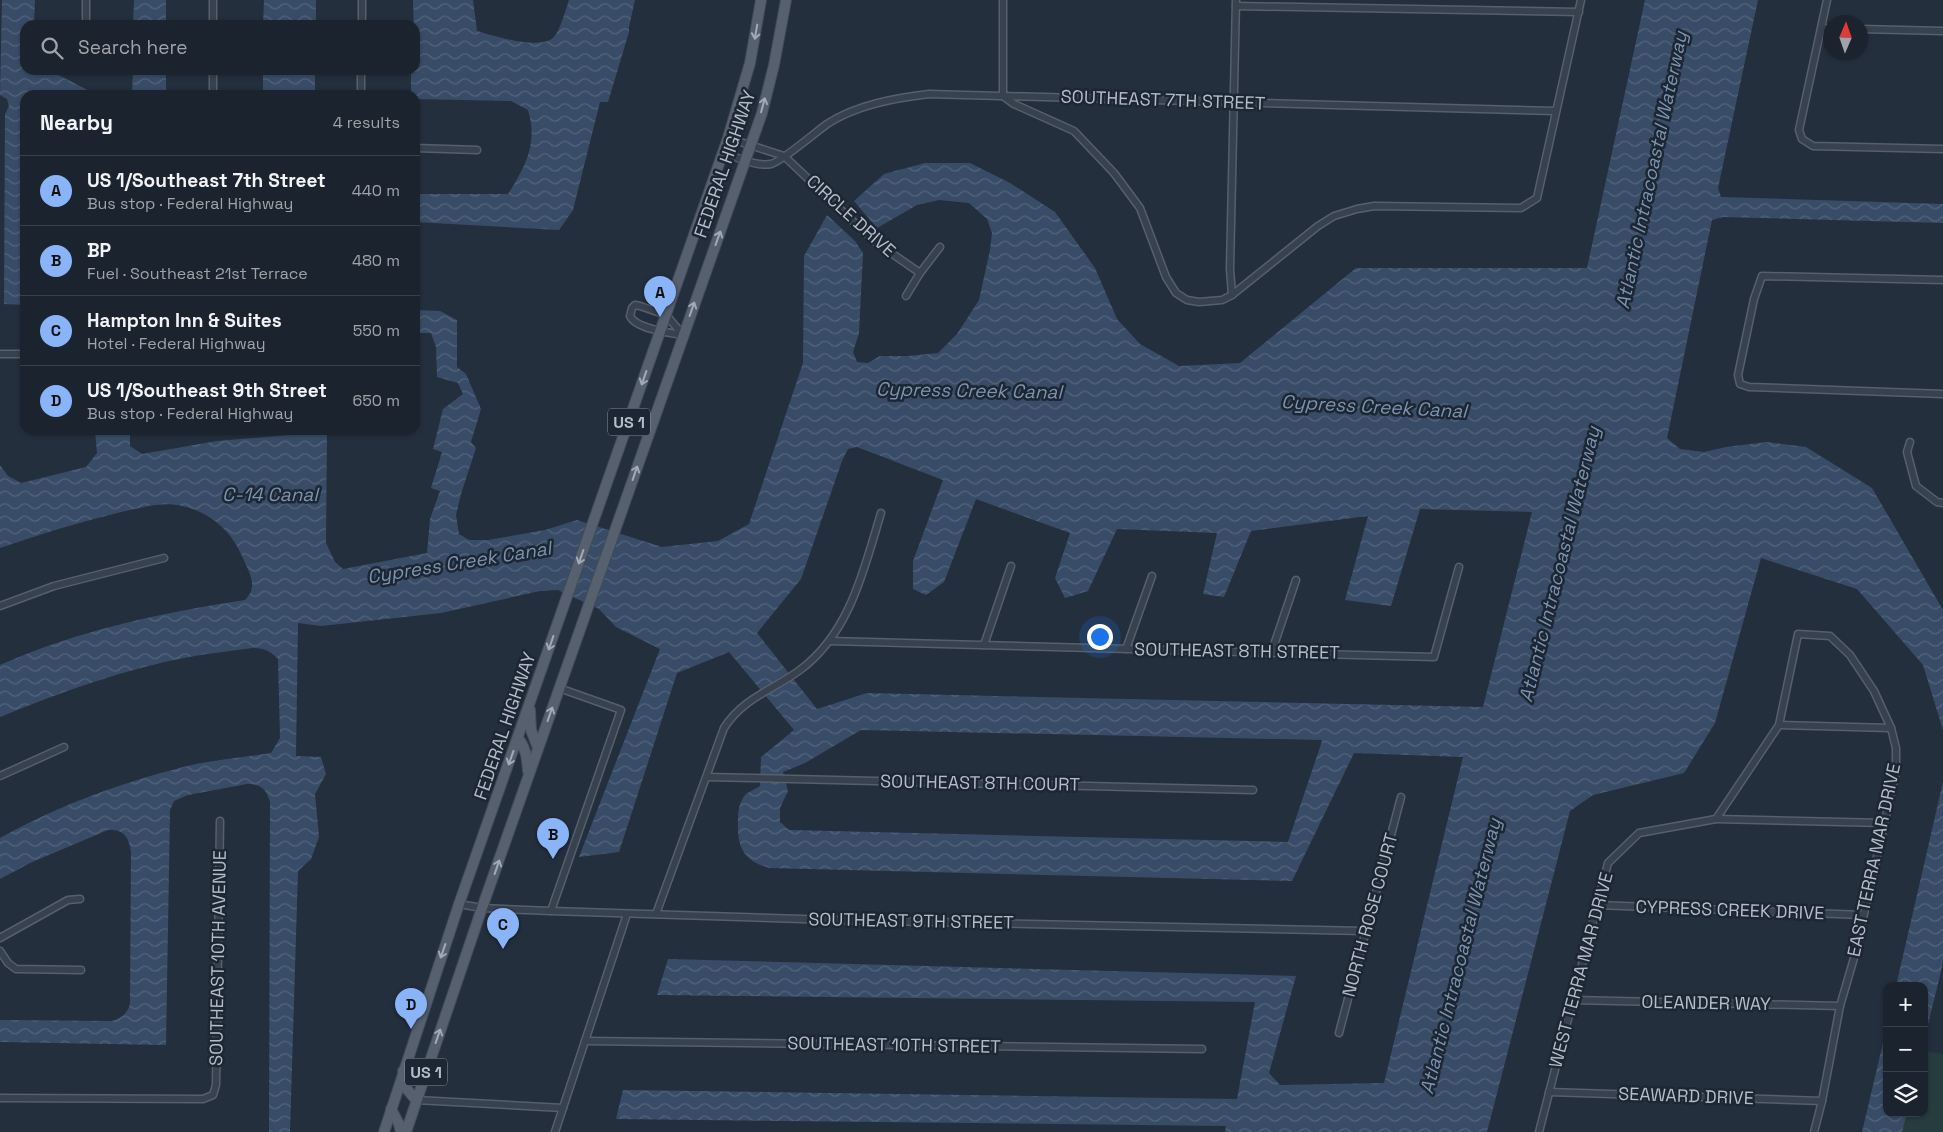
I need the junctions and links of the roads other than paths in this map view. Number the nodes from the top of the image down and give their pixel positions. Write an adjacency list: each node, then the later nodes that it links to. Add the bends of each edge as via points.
1 (86, 0): 11 (street)
2 (213, 0): 12 (street)
3 (362, 0): 13 (street)
4 (761, 0): 24 (main road, FEDERAL HIGHWAY / US 1, one-way to 24, via 750,63)
5 (786, 0): 25 (main road, FEDERAL HIGHWAY / US 1, one-way to 5, via 774,65)
6 (1003, 0): 21 (street)
7 (1581, 0): 10 (street)
8 (1827, 0): 14 (street)
9 (1236, 3): 10 (street); 22 (street)
10 (1579, 12): 23 (street)
11 (86, 20)
12 (213, 20)
13 (362, 20)
14 (1822, 28): 27 (street, via 1799,130 1802,139 1813,146)
15 (1868, 29): 16 (street)
16 (1943, 32)
17 (213, 75): 19 (street)
18 (361, 75): 20 (street)
19 (213, 90)
20 (361, 90)
21 (1002, 96): 22 (street, SOUTHEAST 7TH STREET); 30 (street, SOUTHEAST 7TH STREET, via 929,94 877,104 829,123); 35 (street, via 1074,131 1114,173 1140,208 1166,277 1176,293 1187,300 1199,302 1222,300)
22 (1234, 102): 23 (street, SOUTHEAST 7TH STREET); 35 (street)
23 (1556, 111): 35 (street, via 1537,198 1521,208 1374,206 1357,209 1334,216 1318,226)
24 (728, 138): 25 (street); 29 (main road, FEDERAL HIGHWAY / US 1)
25 (751, 145): 30 (street); 31 (main road, FEDERAL HIGHWAY / US 1)
26 (420, 148): 28 (street)
27 (1943, 149)
28 (477, 150)
29 (723, 153): 31 (street, SOUTHEAST 7TH STREET); 37 (main road, FEDERAL HIGHWAY / US 1)
30 (784, 156): 31 (street, SOUTHEAST 7TH STREET, via 771,164); 33 (street, CIRCLE DRIVE, via 874,241)
31 (746, 160): 39 (main road, FEDERAL HIGHWAY / US 1, one-way to 31)
32 (940, 247): 33 (street)
33 (920, 273): 36 (street)
34 (1943, 280): 42 (street, via 1762,276 1739,368 1740,384 1749,387)
35 (1232, 295)
36 (906, 296)
37 (666, 315): 38 (main road, FEDERAL HIGHWAY / US 1); 38 (street, via 635,305 630,312 630,319 634,322); 39 (street)
38 (661, 332): 39 (street); 57 (main road, FEDERAL HIGHWAY / US 1, one-way to 57)
39 (684, 335): 56 (main road, FEDERAL HIGHWAY / US 1, one-way to 39)
40 (0, 354): 41 (street)
41 (20, 354)
42 (1943, 394)
43 (1910, 442): 44 (street, via 1907,452 1916,486)
44 (1943, 503)
45 (881, 513): 52 (street, via 851,603)
46 (164, 558): 51 (street, via 54,586)
47 (1010, 566): 53 (street)
48 (1459, 567): 55 (street, SOUTHEAST 8TH STREET, via 1434,657)
49 (1152, 576): 54 (street)
50 (1296, 580): 55 (street)
51 (0, 606)
52 (830, 642): 53 (street, SOUTHEAST 8TH STREET); 65 (street, via 799,671 756,695 732,715 724,728)
53 (984, 645): 54 (street, SOUTHEAST 8TH STREET)
54 (1126, 649): 55 (street, SOUTHEAST 8TH STREET)
55 (1272, 652)
56 (559, 688): 62 (main road, FEDERAL HIGHWAY / US 1, one-way to 56); 75 (street, via 621,710)
57 (530, 704): 60 (main road, FEDERAL HIGHWAY / US 1); 62 (main road, via 531,730)
58 (1779, 725): 59 (street); 59 (street, EAST TERRA MAR DRIVE, via 1798,634 1830,636 1850,655 1874,691); 68 (street)
59 (1891, 728): 70 (street, EAST TERRA MAR DRIVE, via 1896,748 1896,772)
60 (518, 738): 64 (main road, via 527,755); 72 (main road, FEDERAL HIGHWAY / US 1, one-way to 72)
61 (64, 747): 63 (street)
62 (538, 748): 64 (main road, FEDERAL HIGHWAY / US 1)
63 (0, 776)
64 (528, 777): 74 (main road, FEDERAL HIGHWAY / US 1, one-way to 64)
65 (707, 777): 66 (street, SOUTHEAST 8TH COURT); 77 (street)
66 (1254, 790)
67 (1401, 797): 79 (street, NORTH ROSE COURT)
68 (1716, 820): 70 (street, WEST TERRA MAR DRIVE); 73 (street, WEST TERRA MAR DRIVE, via 1639,833 1608,863)
69 (220, 821): 90 (street, SOUTHEAST 10TH AVENUE, via 216,1085 213,1095 203,1099)
70 (1884, 823): 78 (street, EAST TERRA MAR DRIVE)
71 (80, 899): 80 (street, via 68,900)
72 (459, 904): 74 (street, SOUTHEAST 9TH STREET); 88 (main road, FEDERAL HIGHWAY / US 1, one-way to 88)
73 (1597, 905): 78 (street, CYPRESS CREEK DRIVE); 83 (street, WEST TERRA MAR DRIVE)
74 (482, 908): 75 (street, SOUTHEAST 9TH STREET); 91 (main road, FEDERAL HIGHWAY / US 1, one-way to 74)
75 (551, 911): 76 (street, SOUTHEAST 9TH STREET)
76 (627, 914): 77 (street, SOUTHEAST 9TH STREET); 86 (street)
77 (656, 914): 79 (street, SOUTHEAST 9TH STREET)
78 (1863, 915): 84 (street, EAST TERRA MAR DRIVE)
79 (1364, 931): 85 (street, NORTH ROSE COURT)
80 (0, 938)
81 (0, 951): 82 (street, via 16,968)
82 (81, 970)
83 (1572, 1000): 84 (street, OLEANDER WAY); 89 (street, WEST TERRA MAR DRIVE)
84 (1840, 1006): 92 (street, EAST TERRA MAR DRIVE)
85 (1339, 1033)
86 (585, 1041): 87 (street, SOUTHEAST 10TH STREET); 93 (street)
87 (1202, 1049)
88 (403, 1070): 91 (main road, via 406,1088); 94 (main road, FEDERAL HIGHWAY / US 1)
89 (1549, 1092): 92 (street, SEAWARD DRIVE); 99 (street, WEST TERRA MAR DRIVE)
90 (0, 1098)
91 (416, 1100): 93 (street); 97 (main road, FEDERAL HIGHWAY / US 1)
92 (1822, 1101): 100 (street, EAST TERRA MAR DRIVE)
93 (563, 1108): 98 (street)
94 (391, 1109): 95 (main road, FEDERAL HIGHWAY / US 1); 96 (main road)
95 (384, 1132)
96 (401, 1132)
97 (406, 1132)
98 (555, 1132)
99 (1539, 1132)
100 (1814, 1132)

